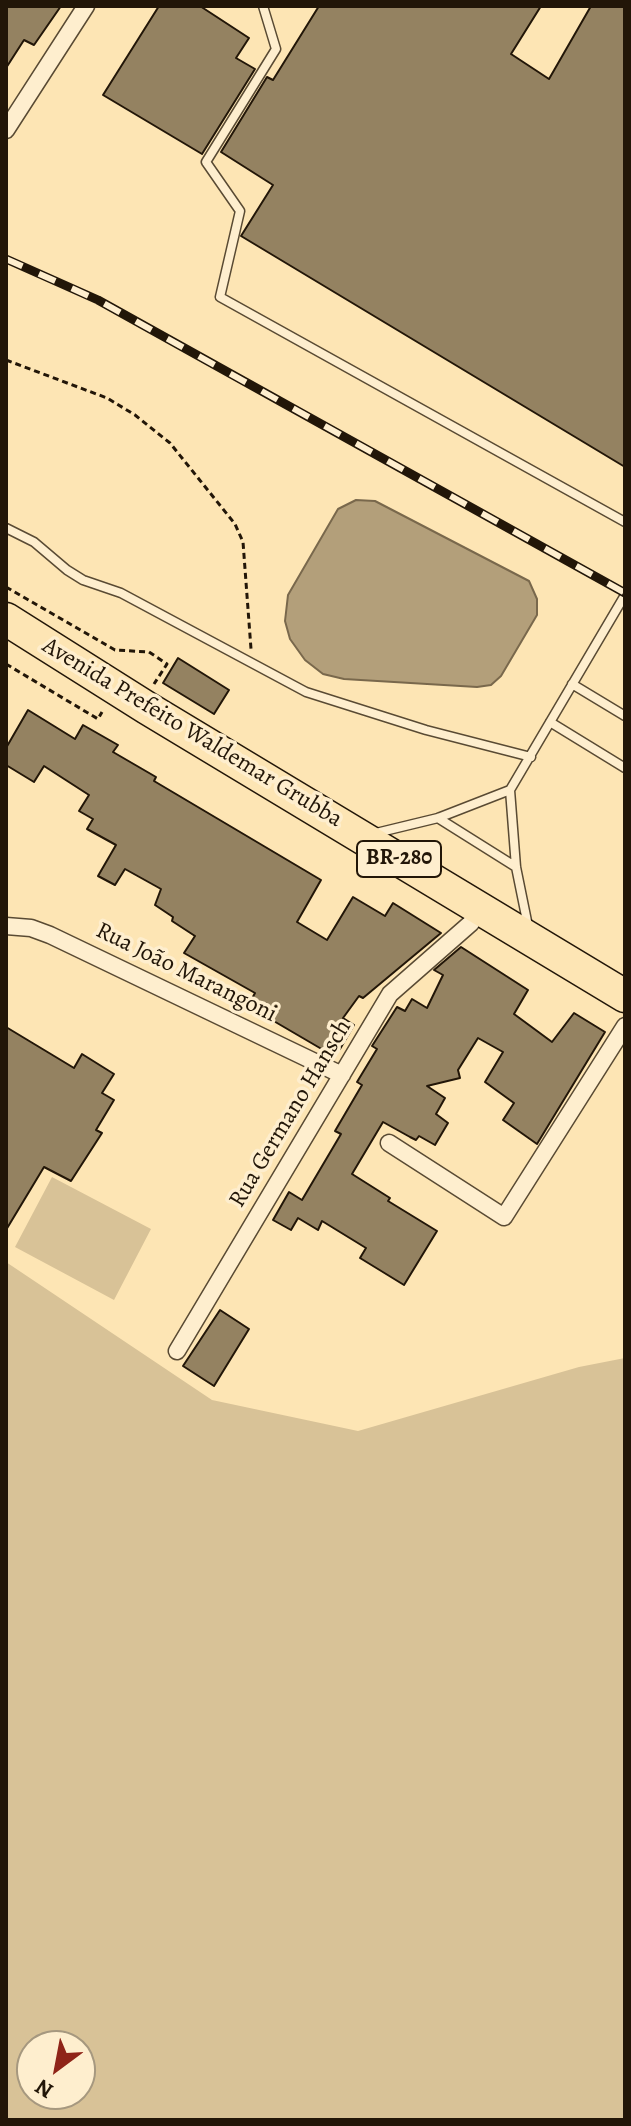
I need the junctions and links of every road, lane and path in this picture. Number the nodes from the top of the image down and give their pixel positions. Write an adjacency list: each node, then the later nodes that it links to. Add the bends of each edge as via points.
1 (86, 6): 3 (street)
2 (263, 6): 5 (lane, via 276,49 206,162 240,211 220,297)
3 (6, 130)
4 (6, 360): 12 (path, via 107,398 170,443 235,524 243,542)
5 (625, 522)
6 (6, 528): 12 (lane, via 34,542 83,580 121,593)
7 (6, 587): 14 (path, via 115,650 149,652 167,664)
8 (625, 595): 13 (lane)
9 (6, 619): 14 (highway, Avenida Prefeito Waldemar Grubba / BR-280)
10 (6, 639): 15 (highway, Avenida Prefeito Waldemar Grubba / BR-280)
11 (6, 664): 15 (path, via 98,719)
12 (252, 664): 18 (lane, via 306,692)
13 (572, 684): 16 (lane); 17 (lane)
14 (142, 704): 22 (highway, Avenida Prefeito Waldemar Grubba / BR-280)
15 (106, 705): 24 (highway, Avenida Prefeito Waldemar Grubba / BR-280)
16 (625, 716)
17 (550, 722): 18 (lane); 19 (lane)
18 (531, 757): 20 (lane)
19 (625, 768)
20 (510, 790): 21 (lane); 23 (lane)
21 (438, 818): 22 (lane); 23 (lane)
22 (362, 837): 26 (highway, Avenida Prefeito Waldemar Grubba / BR-280)
23 (516, 867): 26 (lane)
24 (471, 923): 28 (highway, Avenida Prefeito Waldemar Grubba / BR-280); 30 (street, Rua Germano Hansch, via 390,994)
25 (6, 926): 30 (street, Rua João Marangoni, via 50,935)
26 (530, 939): 27 (highway, Avenida Prefeito Waldemar Grubba / BR-280)
27 (625, 996)
28 (625, 1015)
29 (625, 1026): 31 (street, via 504,1217)
30 (342, 1075): 32 (street, Rua Germano Hansch)
31 (389, 1143)
32 (177, 1351)

